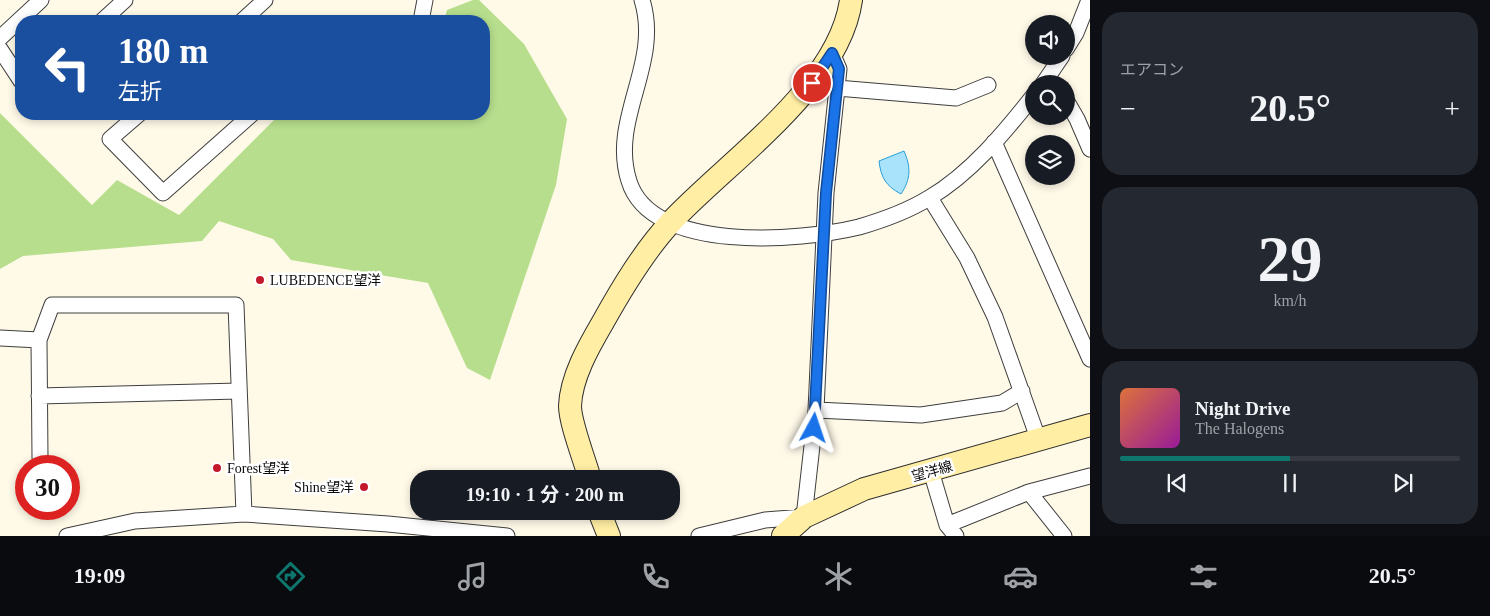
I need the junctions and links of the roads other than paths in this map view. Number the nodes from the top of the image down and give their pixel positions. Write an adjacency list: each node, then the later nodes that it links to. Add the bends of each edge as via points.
1 (41, 0): 8 (street)
2 (125, 0): 9 (street)
3 (265, 0): 10 (street)
4 (425, 0): 11 (street)
5 (642, 0): 27 (street, via 646,12 646,38 640,82 626,122 623,151 628,181 639,203)
6 (851, 0): 16 (street, via 844,27)
7 (1089, 0): 13 (street)
8 (25, 15)
9 (109, 15)
10 (249, 15)
11 (422, 15)
12 (15, 24): 14 (street)
13 (1075, 35)
14 (0, 38)
15 (0, 49): 17 (street)
16 (832, 53): 19 (street, via 839,69); 27 (street, via 812,83)
17 (15, 72)
18 (988, 85): 19 (street, via 956,98)
19 (837, 88): 28 (street)
20 (1025, 106): 24 (street)
21 (1084, 116): 25 (street)
22 (132, 120): 23 (street, via 110,139 163,193)
23 (245, 120)
24 (994, 142): 26 (street); 31 (street)
25 (1090, 149)
26 (930, 198): 28 (street, via 896,215); 33 (street, via 967,258 991,308)
27 (670, 223): 28 (street, via 704,233 751,238); 39 (street, via 611,308 585,356 572,391 570,408)
28 (825, 234): 35 (street)
29 (0, 338): 30 (street)
30 (39, 340): 32 (street, via 52,305 236,305); 34 (street)
31 (1090, 358)
32 (239, 391): 34 (street); 43 (street)
33 (1022, 391): 35 (street, via 1002,403 921,415); 37 (street)
34 (40, 396): 38 (street)
35 (816, 410): 44 (street)
36 (1090, 425): 37 (street, 望洋線)
37 (1039, 441): 40 (street, 望洋線)
38 (40, 455)
39 (587, 470)
40 (931, 472): 44 (street, 望洋線, via 864,489); 46 (street)
41 (1090, 476): 42 (street)
42 (1029, 492): 46 (street); 52 (street)
43 (244, 514): 47 (street, via 143,520); 48 (street)
44 (804, 517): 50 (street, via 765,520); 51 (street, 望洋線)
45 (602, 520): 49 (street)
46 (951, 531)
47 (66, 536)
48 (507, 536)
49 (607, 536)
50 (699, 536)
51 (783, 536)
52 (1064, 536)

